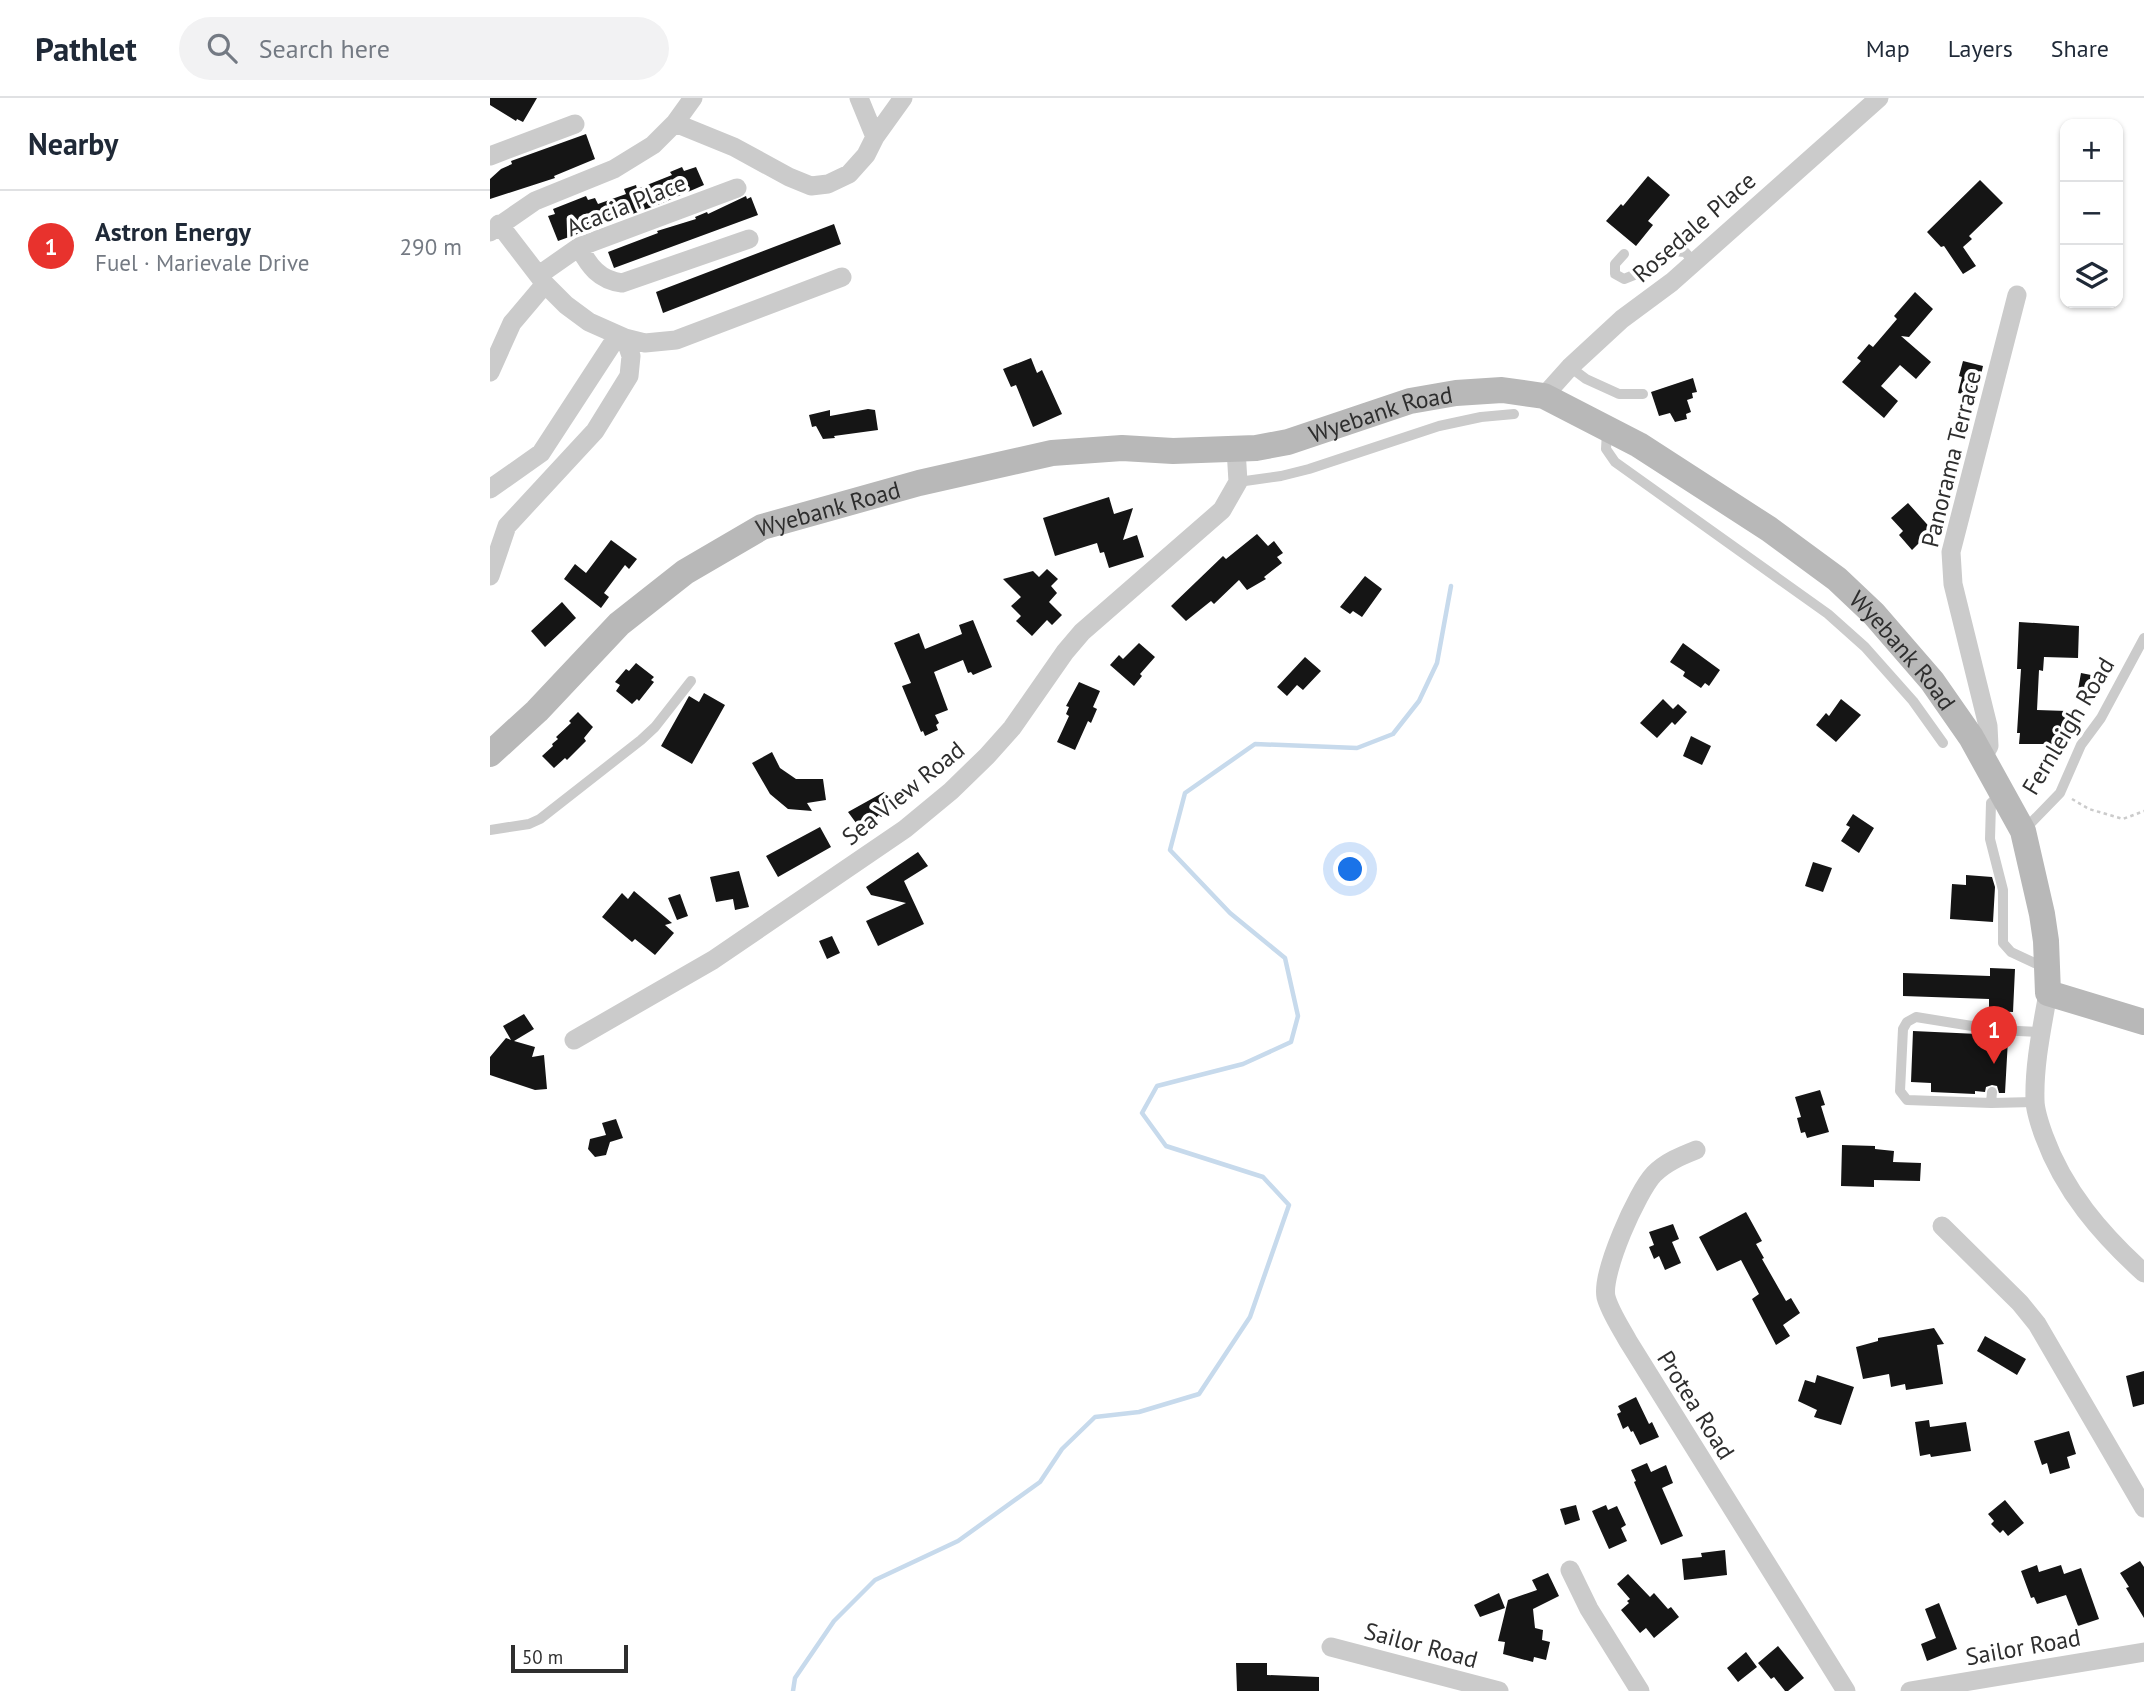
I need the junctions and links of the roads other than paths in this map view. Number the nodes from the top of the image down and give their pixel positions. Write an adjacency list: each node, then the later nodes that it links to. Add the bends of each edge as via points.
1 (693, 98): 5 (street)
2 (859, 98): 7 (street)
3 (903, 98): 7 (street)
4 (1879, 98): 14 (street, Rosedale Place)
5 (676, 123): 7 (street, via 811,186 849,174); 10 (street, via 653,145 614,169 535,201)
6 (575, 124): 8 (street)
7 (875, 137)
8 (490, 156)
9 (737, 187): 12 (street, Acacia Place)
10 (495, 228): 16 (street)
11 (748, 239): 12 (street, via 622,283 607,281)
12 (579, 247): 16 (street, Acacia Place)
13 (1624, 254): 14 (lane, via 1615,264 1615,274 1624,279 1672,251 1685,252)
14 (1694, 262): 19 (street, Rosedale Place)
15 (842, 277): 18 (street, via 676,340 645,343)
16 (542, 279): 18 (street, via 566,305); 20 (street, Acacia Place, via 512,323)
17 (2017, 295): 33 (street, Panorama Terrace, via 1951,552 1953,584 1987,726 1989,746)
18 (621, 337): 27 (street, via 541,453); 28 (street, via 631,356 629,376 595,431 507,526)
19 (1570, 367): 21 (lane, via 1619,394); 22 (street, Rosedale Place)
20 (490, 372)
21 (1643, 394)
22 (1544, 396): 24 (main road, Wyebank Road); 25 (main road, Wyebank Road, via 1502,390 1456,393 1410,401 1288,442)
23 (1514, 414): 26 (lane, via 1439,426 1309,469)
24 (1608, 427): 31 (lane, via 1606,449 1615,462 1828,614 1873,656); 33 (main road, Wyebank Road, via 1769,529 1838,579 1932,681)
25 (1236, 449): 26 (street); 32 (main road, Wyebank Road, via 1052,453 919,483 762,527 685,572 619,624)
26 (1238, 482): 40 (street, Sea View Road, via 1222,510 1082,632 1012,728 951,791 905,829 713,960)
27 (490, 489)
28 (490, 576)
29 (2144, 638): 36 (lane, Fernleigh Road, via 2101,718 2081,745 2060,793)
30 (691, 681): 35 (lane, via 655,727 624,756 540,819)
31 (1943, 743)
32 (490, 754)
33 (1983, 757): 34 (main road, Wyebank Road)
34 (2003, 792): 36 (main road, Wyebank Road); 37 (lane, via 1990,803 1989,832 2003,890 2003,943)
35 (490, 830)
36 (2023, 831): 37 (main road, Wyebank Road, via 2042,914)
37 (2047, 981): 38 (main road, via 2074,1001); 39 (street)
38 (2140, 1021)
39 (2042, 1032): 41 (street); 41 (lane, via 1996,1034 1916,1017 1903,1029 1900,1091 1907,1100)
40 (574, 1040)
41 (2035, 1102): 44 (street, via 2053,1159 2071,1191 2101,1231)
42 (1696, 1150): 52 (street, Protea Road, via 1674,1158 1643,1189 1613,1257 1606,1298 1628,1341)
43 (1942, 1226): 45 (street, via 2037,1324)
44 (2144, 1273)
45 (2144, 1508)
46 (1570, 1570): 51 (street)
47 (1331, 1647): 49 (street, Sailor Road)
48 (2144, 1651): 53 (street, Sailor Road)
49 (1468, 1687): 50 (street, Sailor Road)
50 (1499, 1691)
51 (1640, 1691)
52 (1846, 1691)
53 (1910, 1691)

